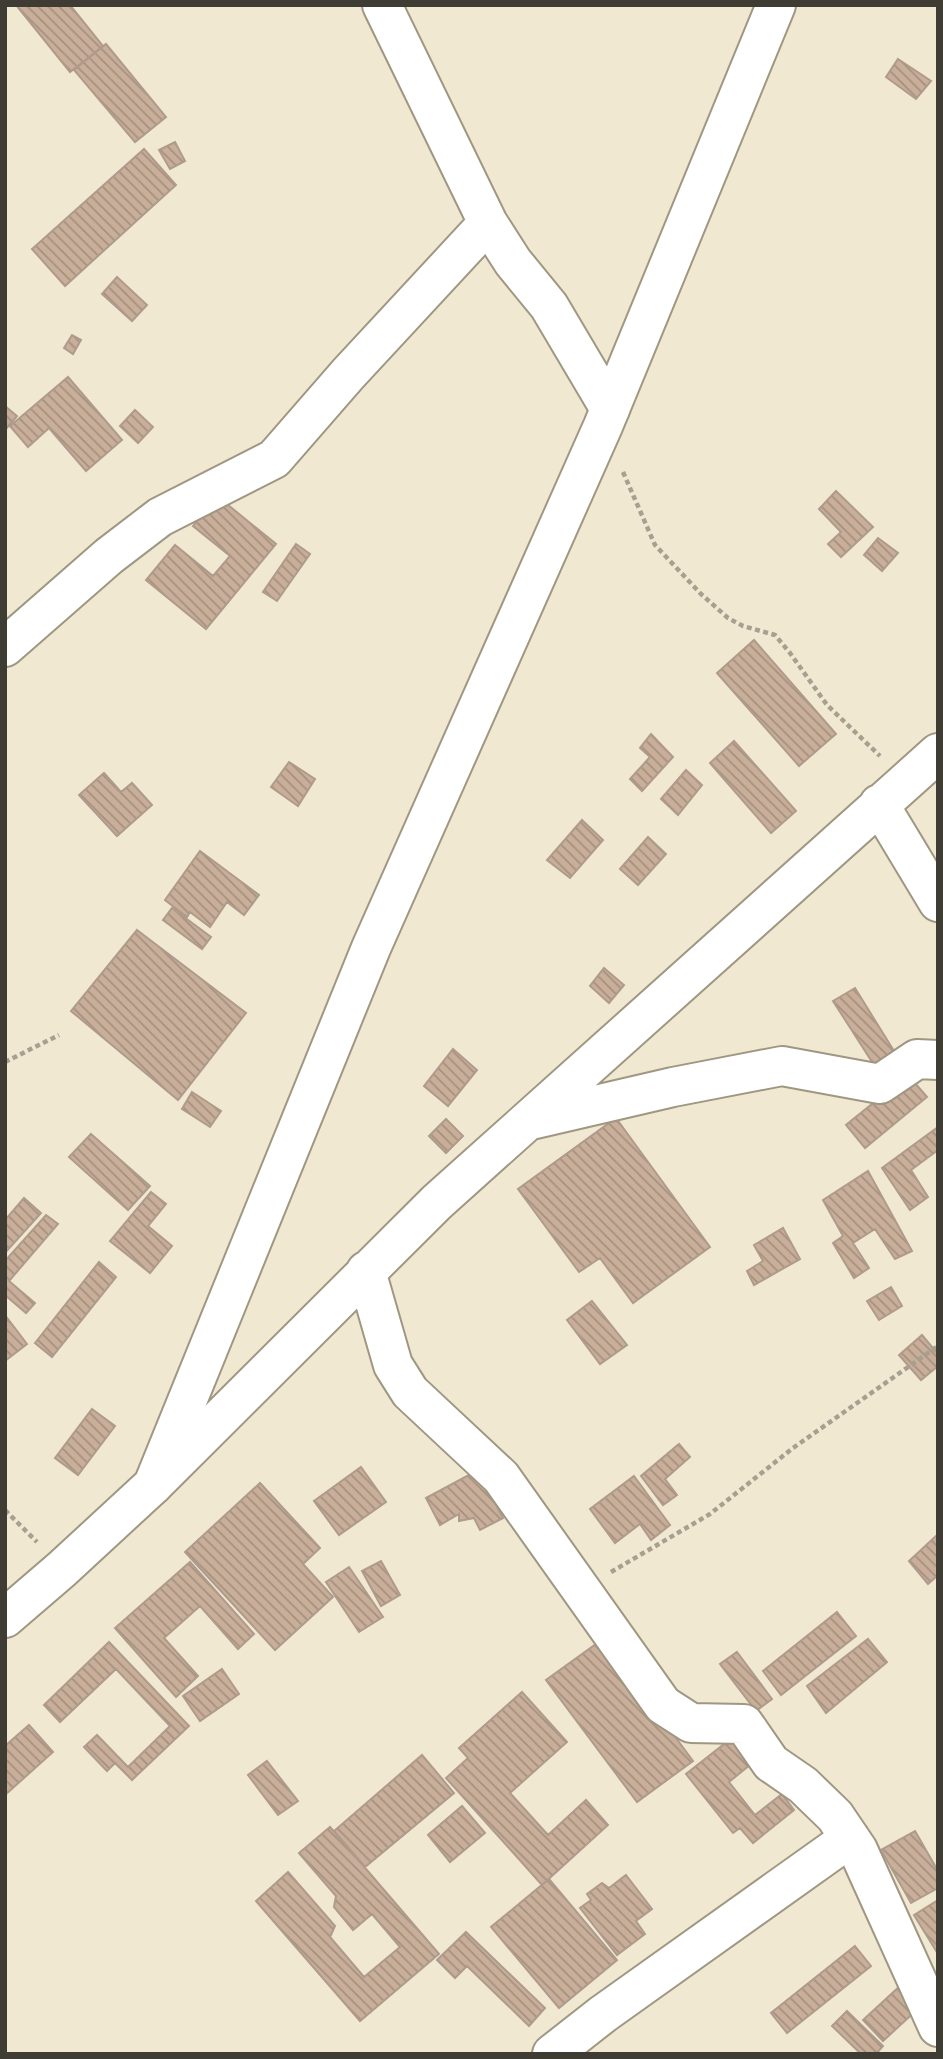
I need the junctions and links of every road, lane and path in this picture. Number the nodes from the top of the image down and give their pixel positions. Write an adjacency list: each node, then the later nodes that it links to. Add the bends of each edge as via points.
1 (382, 5): 3 (street)
2 (776, 5): 4 (street)
3 (488, 223): 4 (street, via 550,306); 5 (street, via 274,458 160,517)
4 (606, 417): 7 (path, via 655,545 728,618 775,635); 15 (street, via 371,948)
5 (10, 632)
6 (938, 753): 7 (street)
7 (892, 792): 8 (street); 12 (street)
8 (938, 902)
9 (59, 1035): 11 (path)
10 (938, 1060): 12 (street, via 918,1059 880,1084 782,1066)
11 (5, 1062)
12 (529, 1120): 13 (street)
13 (366, 1271): 15 (street); 18 (street, via 393,1365 410,1392 502,1478)
14 (938, 1346): 18 (path, via 793,1448 710,1514 607,1574)
15 (153, 1485): 17 (street)
16 (5, 1510): 17 (path)
17 (62, 1569): 19 (street)
18 (582, 1594): 20 (street, via 663,1705 691,1723 744,1724 771,1763 803,1785)
19 (5, 1618)
20 (850, 1838): 21 (street); 22 (street)
21 (938, 2027)
22 (552, 2054)

